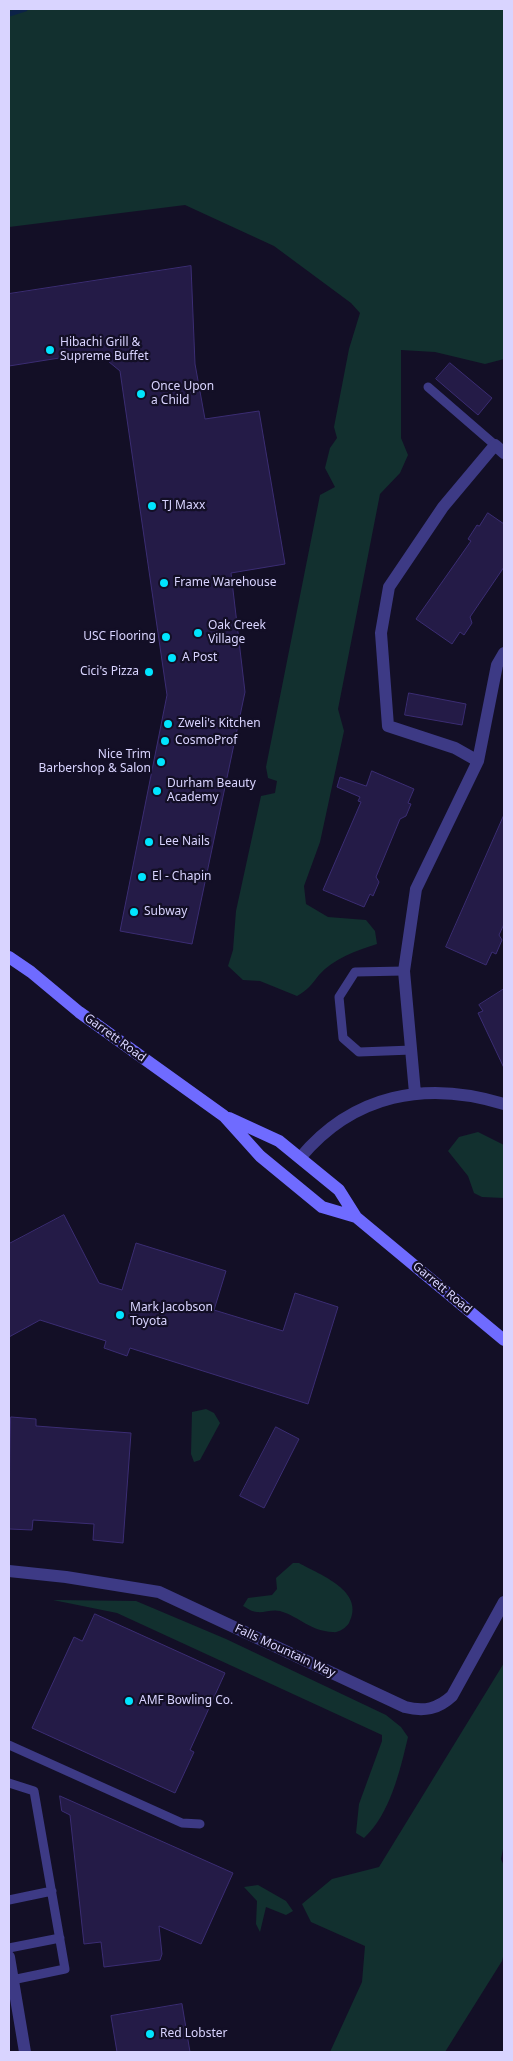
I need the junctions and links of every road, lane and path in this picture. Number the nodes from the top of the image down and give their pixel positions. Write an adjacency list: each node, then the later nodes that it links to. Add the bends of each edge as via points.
1 (428, 387): 2 (lane)
2 (499, 449): 4 (street, via 443,507 389,587 381,633 388,726 455,748)
3 (504, 653): 4 (street, via 497,665)
4 (478, 761): 6 (street, via 416,889)
5 (9, 957): 10 (street, Garrett Road, via 79,1012)
6 (404, 971): 7 (street); 7 (lane, via 355,972 339,997 343,1038 359,1052)
7 (412, 1050): 8 (street)
8 (415, 1093): 9 (street, via 461,1095); 11 (street, via 390,1098 342,1119 323,1133)
9 (504, 1104)
10 (224, 1116): 11 (street, Garrett Road, via 279,1141); 12 (street, Garrett Road, via 260,1156 322,1207)
11 (300, 1158): 12 (street, Garrett Road, via 339,1190)
12 (356, 1217): 13 (street, Garrett Road)
13 (504, 1340)
14 (9, 1571): 15 (street, Falls Mountain Way, via 158,1592 405,1707 420,1711 443,1705 452,1696)
15 (504, 1602)
16 (9, 1745): 18 (lane, via 182,1823)
17 (9, 1783): 19 (lane, via 34,1791)
18 (200, 1824)
19 (52, 1891): 20 (lane); 21 (lane)
20 (9, 1900)
21 (60, 1938): 22 (lane); 24 (lane, via 65,1969)
22 (9, 1948)
23 (9, 1958): 24 (street)
24 (12, 1980): 25 (street)
25 (25, 2052)

